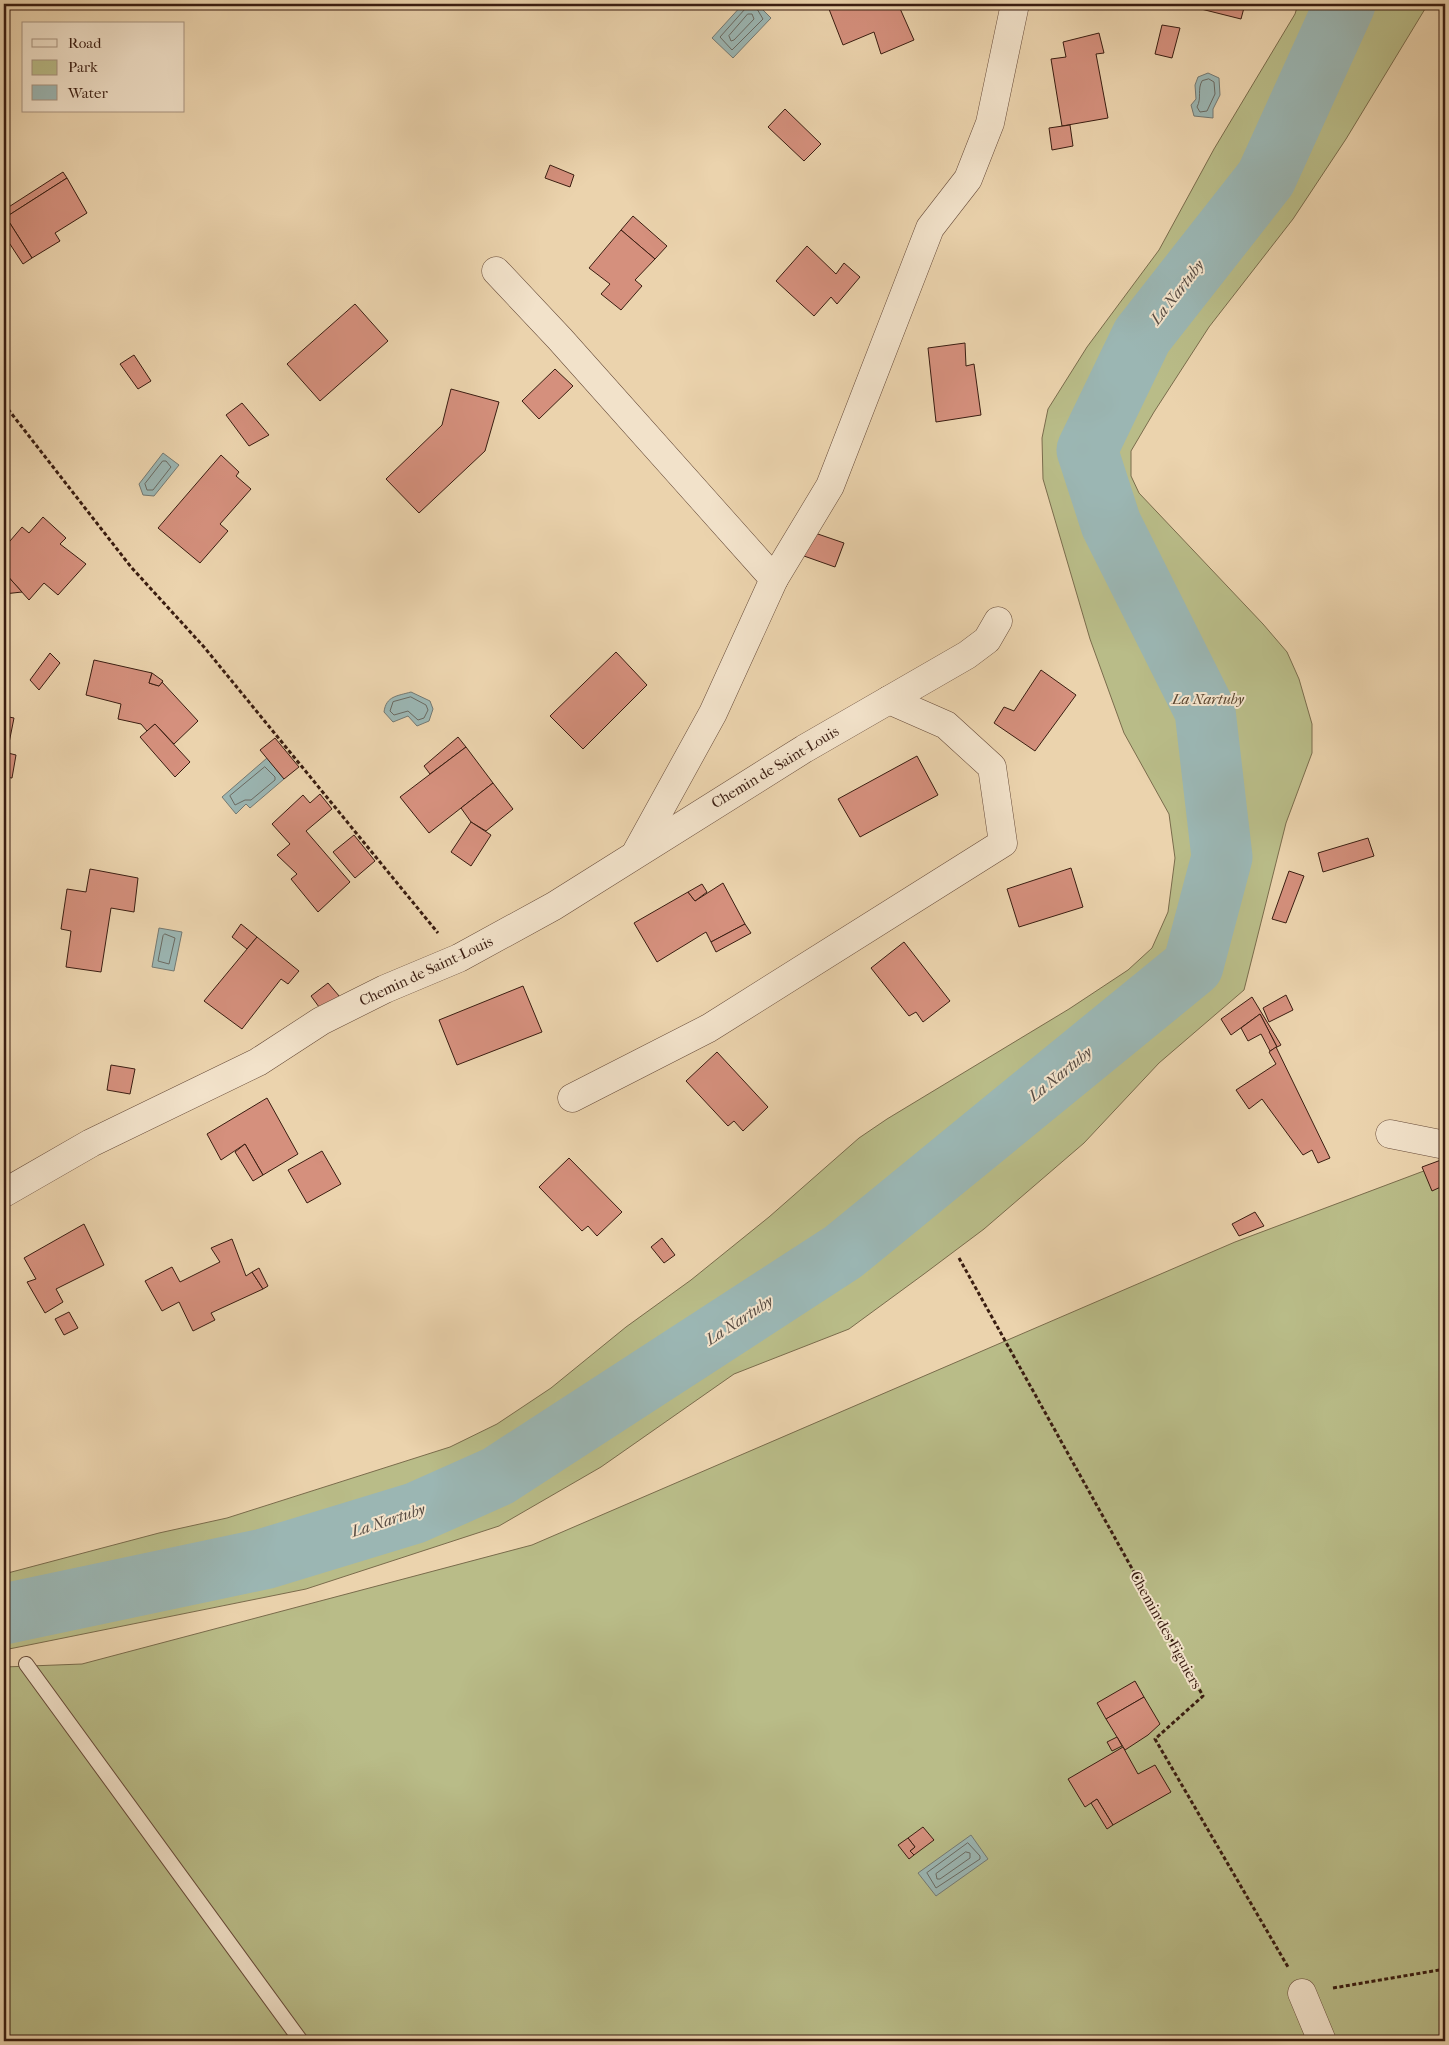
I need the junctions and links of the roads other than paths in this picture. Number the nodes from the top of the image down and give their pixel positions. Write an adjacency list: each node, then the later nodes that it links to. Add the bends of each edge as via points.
1 (1014, 4): 3 (street, via 990,123 968,179 930,228 830,486)
2 (496, 272): 3 (street)
3 (774, 579): 6 (street, via 713,713)
4 (998, 621): 5 (street, Chemin de Saint-Louis, via 987,640 967,655)
5 (890, 700): 6 (street, Chemin de Saint-Louis); 7 (street, via 946,725 992,767 1003,843 709,1028)
6 (635, 854): 10 (street, Chemin de Saint-Louis, via 554,906 459,958 385,989 321,1021 258,1062 91,1143)
7 (572, 1098)
8 (1390, 1134): 9 (street)
9 (1445, 1145)
10 (4, 1193)
11 (26, 1664): 13 (lane)
12 (1302, 1993): 14 (street)
13 (301, 2041)
14 (1322, 2041)

